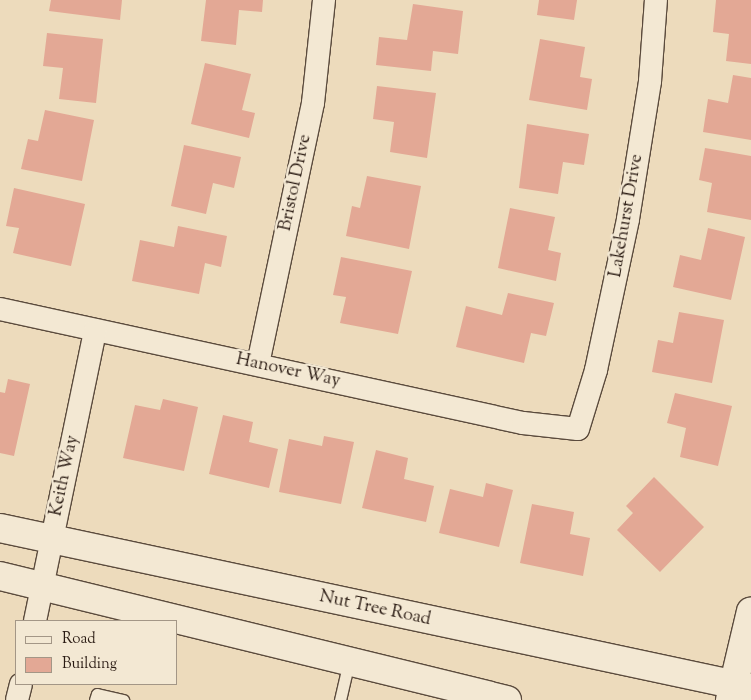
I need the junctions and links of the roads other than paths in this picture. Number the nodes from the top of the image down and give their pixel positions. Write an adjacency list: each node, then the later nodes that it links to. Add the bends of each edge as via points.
1 (324, 0): 5 (street, Bristol Drive, via 313,103)
2 (656, 0): 6 (street, Lakehurst Drive, via 650,81 628,219 596,370)
3 (0, 308): 4 (street, Hanover Way)
4 (95, 330): 5 (street, Hanover Way); 8 (street, Keith Way)
5 (258, 364): 6 (street, Hanover Way, via 523,423)
6 (578, 429)
7 (0, 528): 8 (main road, Nut Tree Road)
8 (51, 540): 10 (street, Keith Way); 15 (main road, Nut Tree Road)
9 (0, 576): 10 (main road)
10 (42, 586): 12 (street, Keith Way); 13 (main road)
11 (751, 611): 15 (main road)
12 (35, 620)
13 (349, 662): 19 (lane); 20 (main road)
14 (21, 685): 16 (street)
15 (738, 691)
16 (17, 700)
17 (95, 700): 18 (lane, via 97,694)
18 (123, 700)
19 (340, 700)
20 (507, 700)

